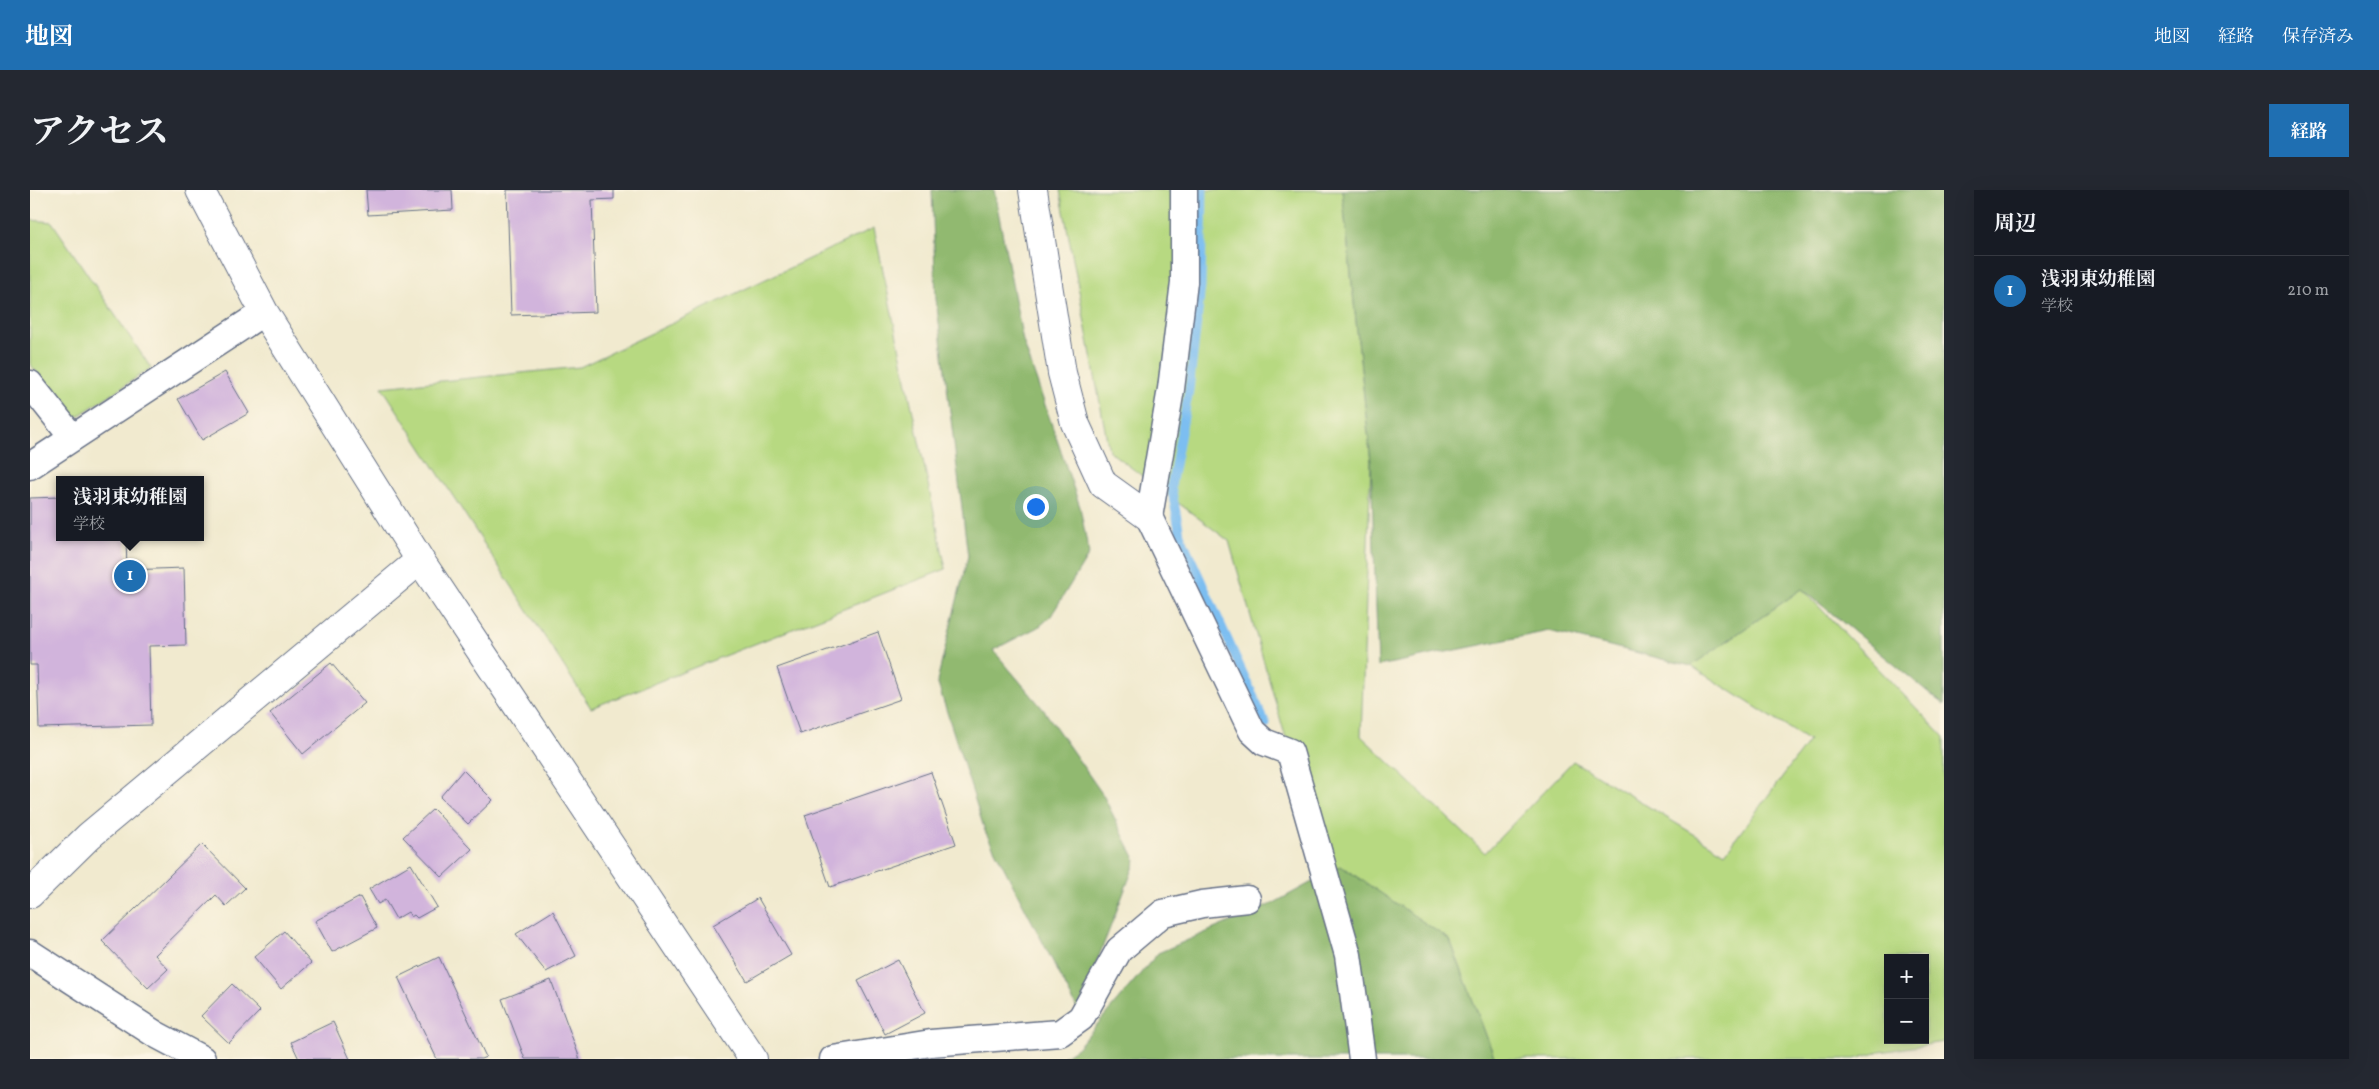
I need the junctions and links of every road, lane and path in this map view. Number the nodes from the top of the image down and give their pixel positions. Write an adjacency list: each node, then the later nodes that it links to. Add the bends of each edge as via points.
1 (200, 190): 4 (street)
2 (1032, 190): 8 (street, via 1062,373 1075,423 1103,484)
3 (1184, 190): 8 (street, via 1184,282 1171,389)
4 (264, 312): 6 (street); 9 (street)
5 (30, 384): 6 (street)
6 (72, 437): 7 (street)
7 (30, 466)
8 (1149, 516): 16 (street, via 1252,731 1264,742 1290,752 1348,955)
9 (420, 560): 10 (street, via 88,836); 14 (street)
10 (30, 894)
11 (1247, 899): 15 (street, via 1163,913 1119,950 1081,1018 1060,1033 931,1043)
12 (30, 953): 13 (street, via 155,1034)
13 (202, 1059)
14 (753, 1059)
15 (833, 1059)
16 (1362, 1059)

